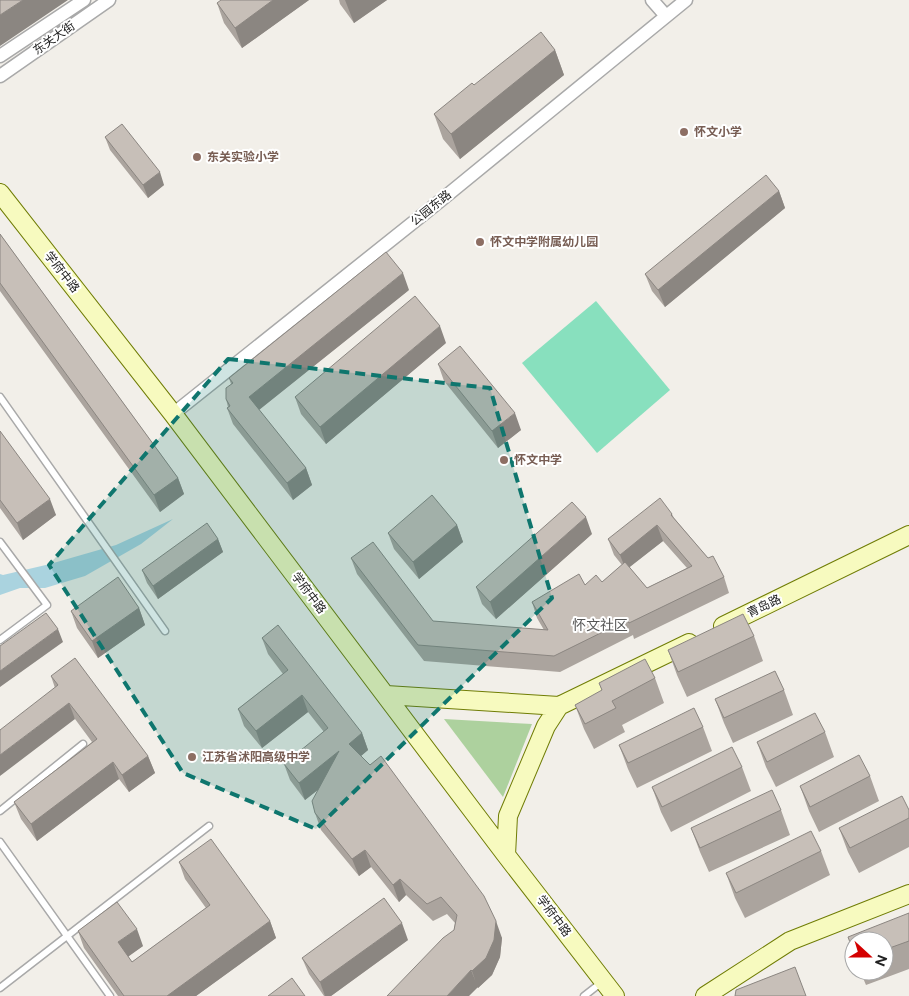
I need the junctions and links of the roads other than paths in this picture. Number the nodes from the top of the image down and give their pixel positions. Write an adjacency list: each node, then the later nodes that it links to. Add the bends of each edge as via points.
1 (84, 0): 6 (street, 东关大街)
2 (109, 0): 7 (street, 东关大街)
3 (652, 0): 5 (street)
4 (686, 0): 5 (street, 公园东路)
5 (666, 16): 11 (street, 公园东路)
6 (0, 56)
7 (0, 76)
8 (0, 193): 11 (street, 学府中路)
9 (0, 397): 10 (lane)
10 (2, 405): 14 (lane)
11 (174, 414): 16 (street, 学府中路)
12 (909, 535): 17 (street, 青岛路)
13 (0, 542): 15 (lane, via 47,605)
14 (166, 631)
15 (0, 640)
16 (386, 695): 17 (street, 青岛路); 22 (street, 学府中路)
17 (559, 706): 22 (street, via 546,726 508,816)
18 (83, 744): 19 (lane)
19 (0, 810)
20 (209, 826): 24 (lane)
21 (0, 842): 24 (lane)
22 (506, 855): 26 (street, 学府中路)
23 (909, 894): 29 (street, via 790,941)
24 (67, 936): 25 (lane); 27 (lane)
25 (0, 988)
26 (610, 992): 28 (lane)
27 (110, 996)
28 (584, 996)
29 (705, 996)

